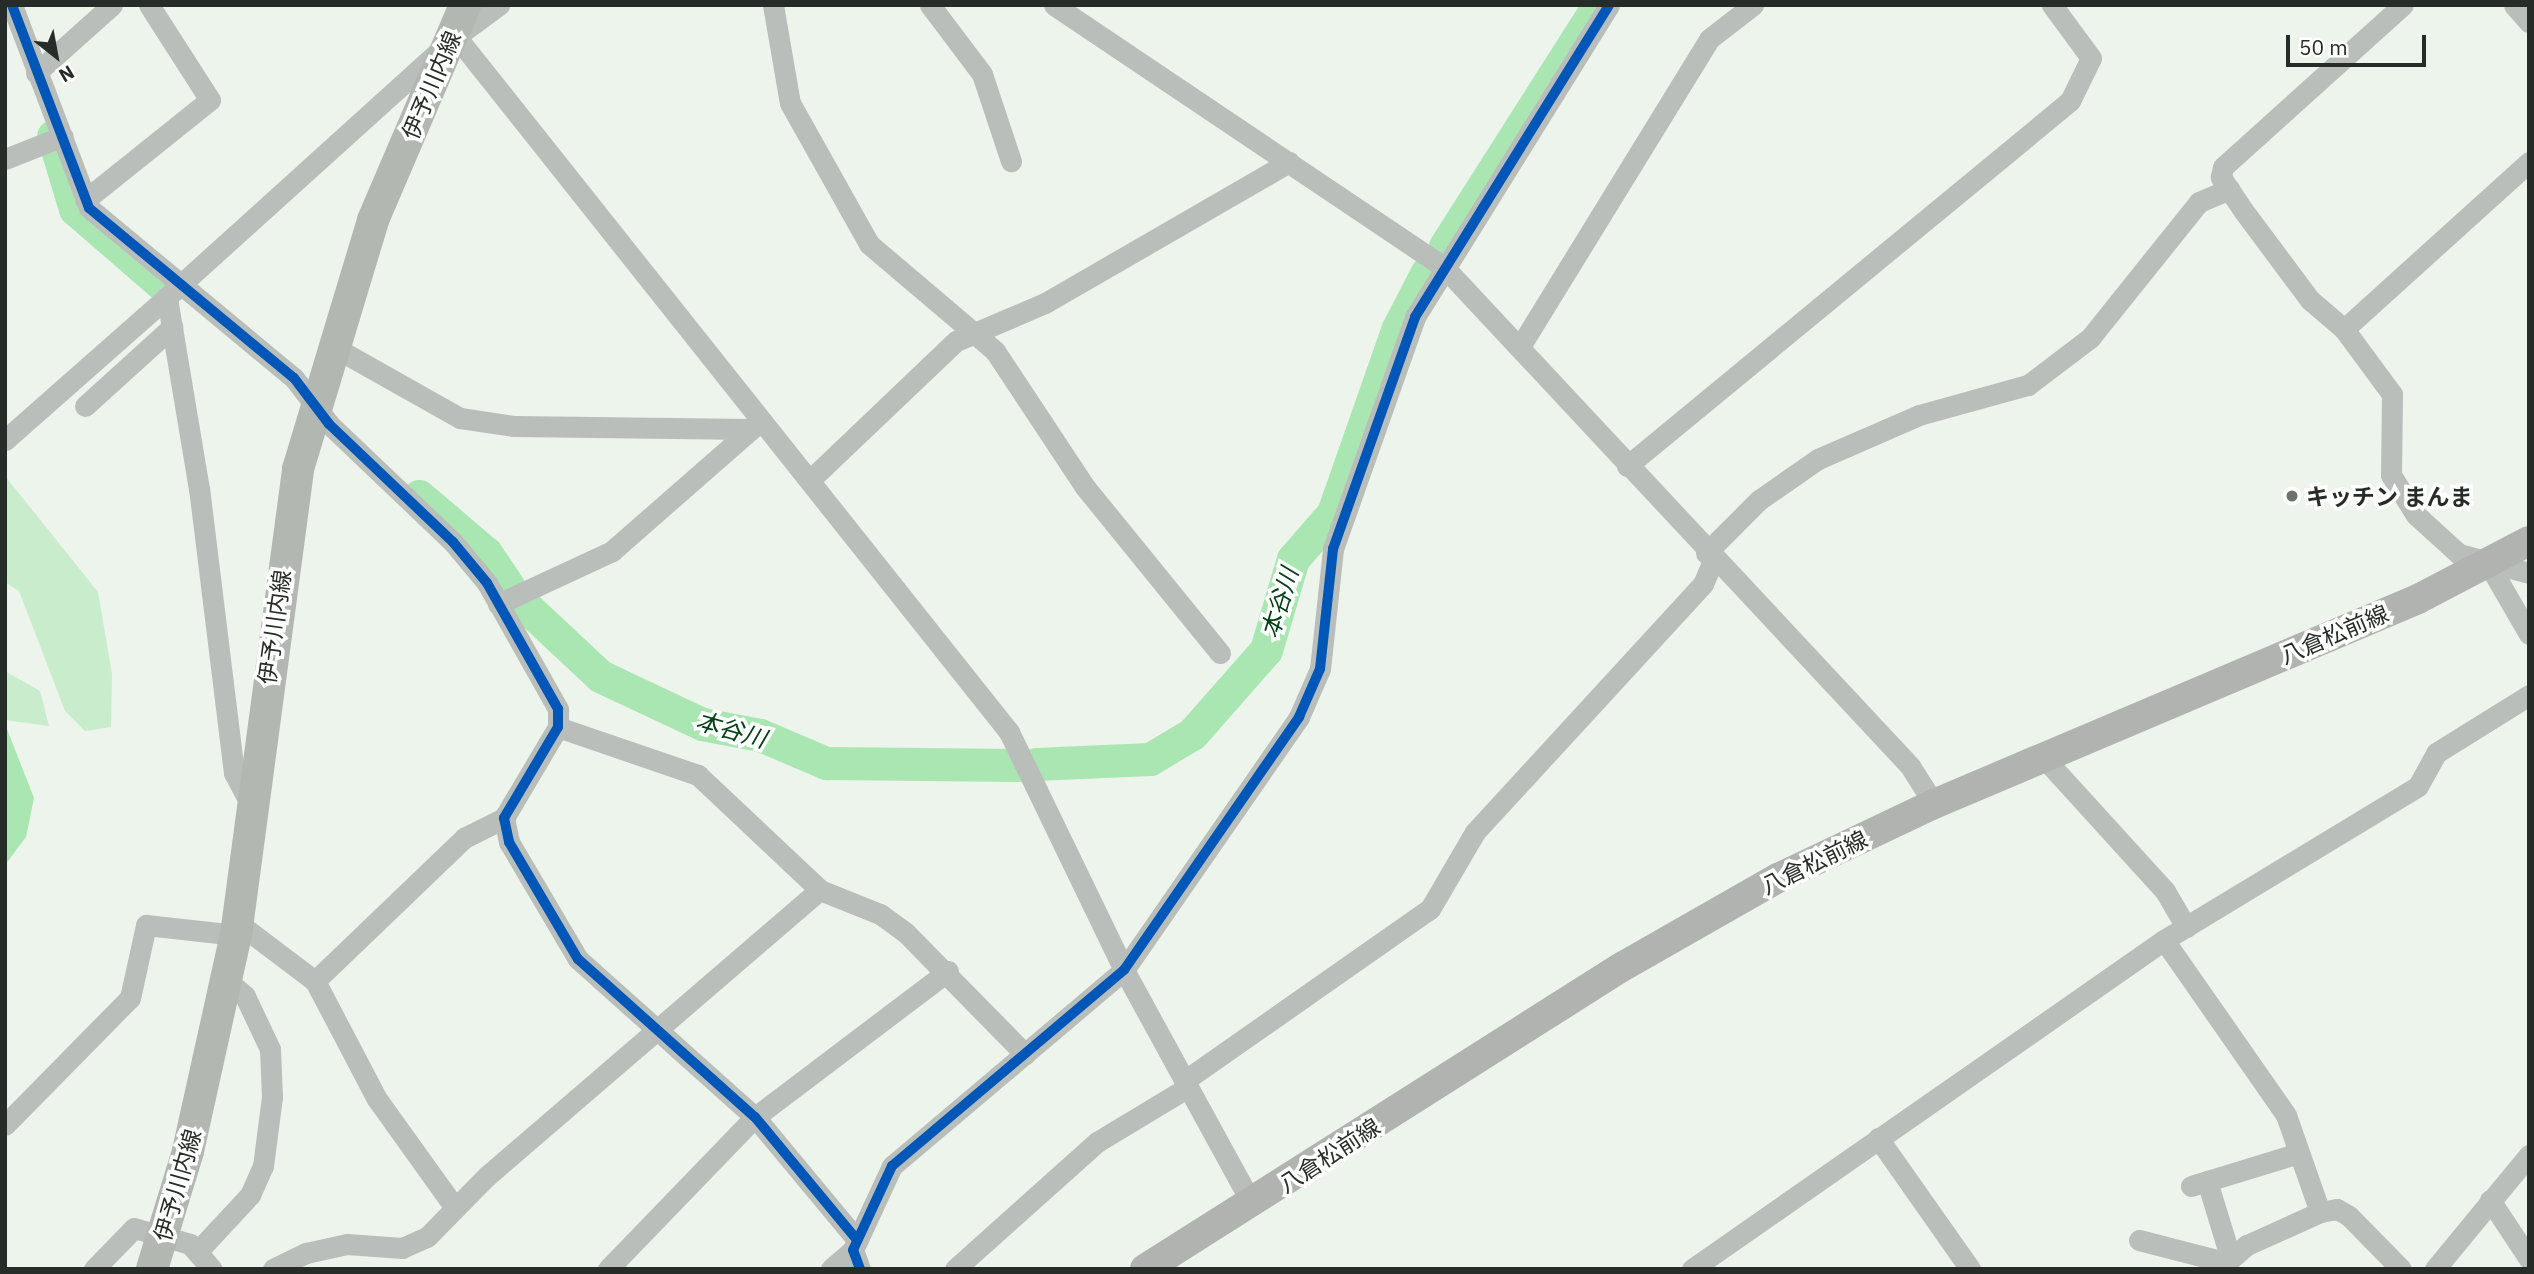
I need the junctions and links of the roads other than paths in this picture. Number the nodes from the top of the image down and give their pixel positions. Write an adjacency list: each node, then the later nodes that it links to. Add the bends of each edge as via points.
1 (12, 5): 16 (street)
2 (113, 5): 16 (street)
3 (149, 5): 23 (street, via 210,100)
4 (465, 5): 15 (main road, 伊予川内線)
5 (499, 5): 15 (street)
6 (773, 5): 28 (street, via 790,103 841,200 890,267)
7 (930, 5): 19 (street, via 982,74)
8 (1609, 5): 24 (street)
9 (1753, 5): 29 (street, via 1709,39)
10 (2052, 5): 35 (street, via 2091,58 2070,102)
11 (2403, 5): 22 (street, via 2223,167)
12 (2514, 5): 14 (street)
13 (1059, 6): 20 (street)
14 (2529, 22)
15 (450, 41): 25 (street); 30 (main road, 伊予川内線, via 373,220); 33 (street, via 462,44)
16 (36, 74): 17 (street)
17 (63, 136): 18 (street); 23 (street)
18 (5, 159)
19 (1011, 161)
20 (1289, 162): 24 (street); 28 (street, via 1045,303)
21 (2529, 162): 27 (street)
22 (2229, 189): 27 (street, via 2309,300); 38 (street, via 2199,202 2090,338 2028,385 1919,415 1818,459 1759,500)
23 (85, 200): 25 (street)
24 (1444, 266): 29 (street); 54 (street, via 1399,357 1333,549 1311,695)
25 (172, 291): 26 (street); 31 (street, via 246,335); 34 (street)
26 (172, 327): 32 (street); 47 (street, via 234,773)
27 (2344, 329): 39 (street, via 2392,394 2391,475 2398,490 2439,539)
28 (970, 333): 36 (street, via 934,355); 43 (street, via 995,351 1084,486)
29 (1521, 345): 35 (street)
30 (332, 346): 31 (main road, 伊予川内線); 33 (street, via 460,418 514,426)
31 (315, 405): 41 (street, via 473,562); 47 (main road, 伊予川内線, via 287,528)
32 (85, 406)
33 (756, 424): 36 (street); 41 (street, via 612,551)
34 (5, 440)
35 (1627, 466): 38 (street)
36 (810, 480): 54 (street, via 1009,732)
37 (2529, 541): 39 (main road, 八倉松前線)
38 (1710, 557): 48 (street, via 1910,766); 60 (street, via 1703,584 1475,832 1430,909)
39 (2488, 565): 40 (street); 42 (street); 46 (main road, 八倉松前線)
40 (2529, 573)
41 (498, 604): 45 (street, via 558,709)
42 (2529, 634)
43 (1220, 653)
44 (2529, 695): 51 (street, via 2436,753 2418,786)
45 (558, 727): 49 (street); 50 (street, via 698,775)
46 (2044, 758): 48 (main road, 八倉松前線); 51 (street, via 2165,891)
47 (250, 803): 52 (main road, 伊予川内線)
48 (1934, 804): 67 (main road, 八倉松前線, via 1698,922)
49 (503, 818): 57 (street, via 464,838); 58 (street, via 509,842 578,959)
50 (820, 890): 55 (street, via 880,914); 58 (street)
51 (2186, 927): 53 (street)
52 (237, 929): 56 (main road, 伊予川内線); 57 (street); 62 (street, via 146,925 130,998)
53 (2164, 940): 63 (street); 64 (street, via 2286,1115)
54 (1124, 970): 59 (street); 60 (street)
55 (947, 971): 59 (street); 61 (street)
56 (228, 981): 70 (main road, 伊予川内線); 72 (street, via 245,996 270,1049 270,1121 250,1195)
57 (315, 981): 68 (street, via 377,1100)
58 (658, 1028): 61 (street); 68 (street)
59 (1025, 1054): 73 (street, via 892,1166)
60 (1186, 1084): 67 (street); 82 (street, via 1097,1142)
61 (755, 1117): 73 (street); 80 (street)
62 (5, 1125)
63 (1878, 1138): 84 (street); 85 (street)
64 (2299, 1153): 69 (street); 75 (street, via 2199,1183)
65 (2529, 1155): 66 (street)
66 (2490, 1200): 74 (street); 87 (street)
67 (1252, 1205): 83 (main road, 八倉松前線)
68 (455, 1209): 79 (street, via 414,1245 347,1244 306,1252)
69 (2320, 1212): 75 (street); 86 (street, via 2337,1209 2349,1216)
70 (162, 1236): 72 (street); 76 (street, via 135,1228); 77 (main road, 伊予川内線)
71 (2139, 1240): 75 (street)
72 (197, 1252): 78 (street)
73 (857, 1253): 81 (street)
74 (2529, 1259)
75 (2224, 1262)
76 (94, 1269)
77 (152, 1269)
78 (212, 1269)
79 (273, 1269)
80 (608, 1269)
81 (831, 1269)
82 (955, 1269)
83 (1145, 1269)
84 (1692, 1269)
85 (1970, 1269)
86 (2401, 1269)
87 (2435, 1269)

